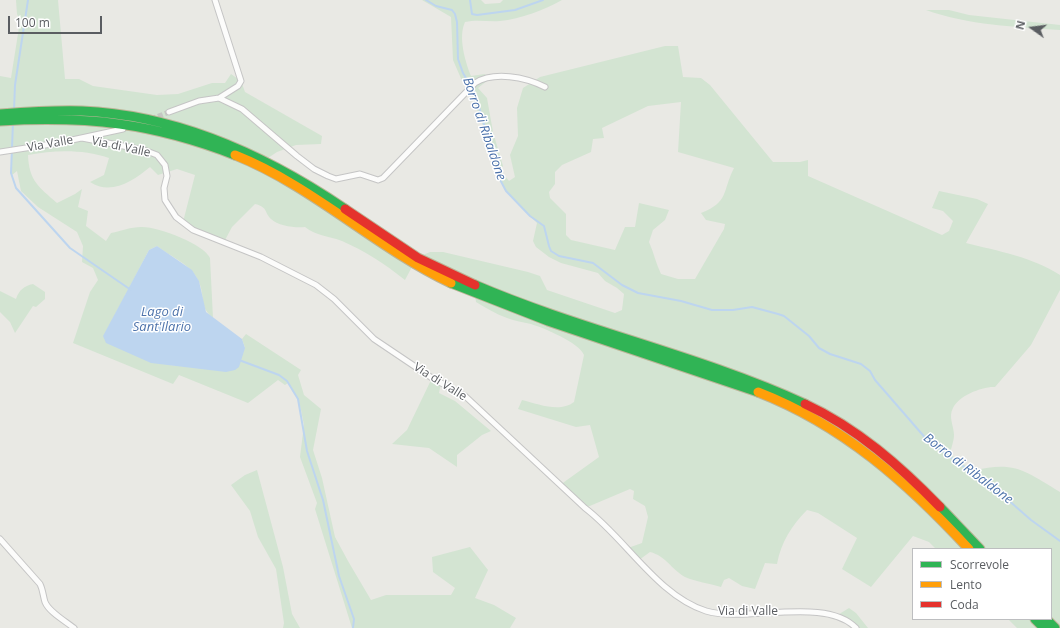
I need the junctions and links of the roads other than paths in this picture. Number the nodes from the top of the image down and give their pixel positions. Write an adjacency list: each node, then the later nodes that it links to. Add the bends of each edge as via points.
1 (216, 0): 3 (street, via 241,81 238,86)
2 (545, 87): 3 (street, via 538,83 502,76 483,78 469,88 383,178 378,180 360,174 336,179 314,169 242,109)
3 (219, 98): 4 (street, via 199,101)
4 (169, 112)
5 (0, 114): 12 (highway, via 75,110 127,115 173,124 246,151 314,188 401,246 455,277 573,322 758,384 829,416 872,444 903,470)
6 (0, 121): 11 (highway, via 76,119 126,123 188,138 246,160 273,172 397,253 452,284 555,323 761,393 815,418 888,468)
7 (123, 129): 8 (street, Via Valle)
8 (82, 138): 9 (street, Via Valle); 16 (street, Via di Valle, via 144,150 157,155 165,165 167,176 165,200 176,217 193,230 261,257 316,285 334,299 374,339 432,378 465,396 602,521 665,588 686,603 725,614 782,611 836,616 852,623)
9 (0, 152)
10 (0, 539): 15 (street, via 40,584 49,608)
11 (968, 548)
12 (979, 548)
13 (1036, 620): 17 (highway)
14 (1047, 620): 18 (highway)
15 (74, 628)
16 (856, 628)
17 (1044, 628)
18 (1055, 628)

